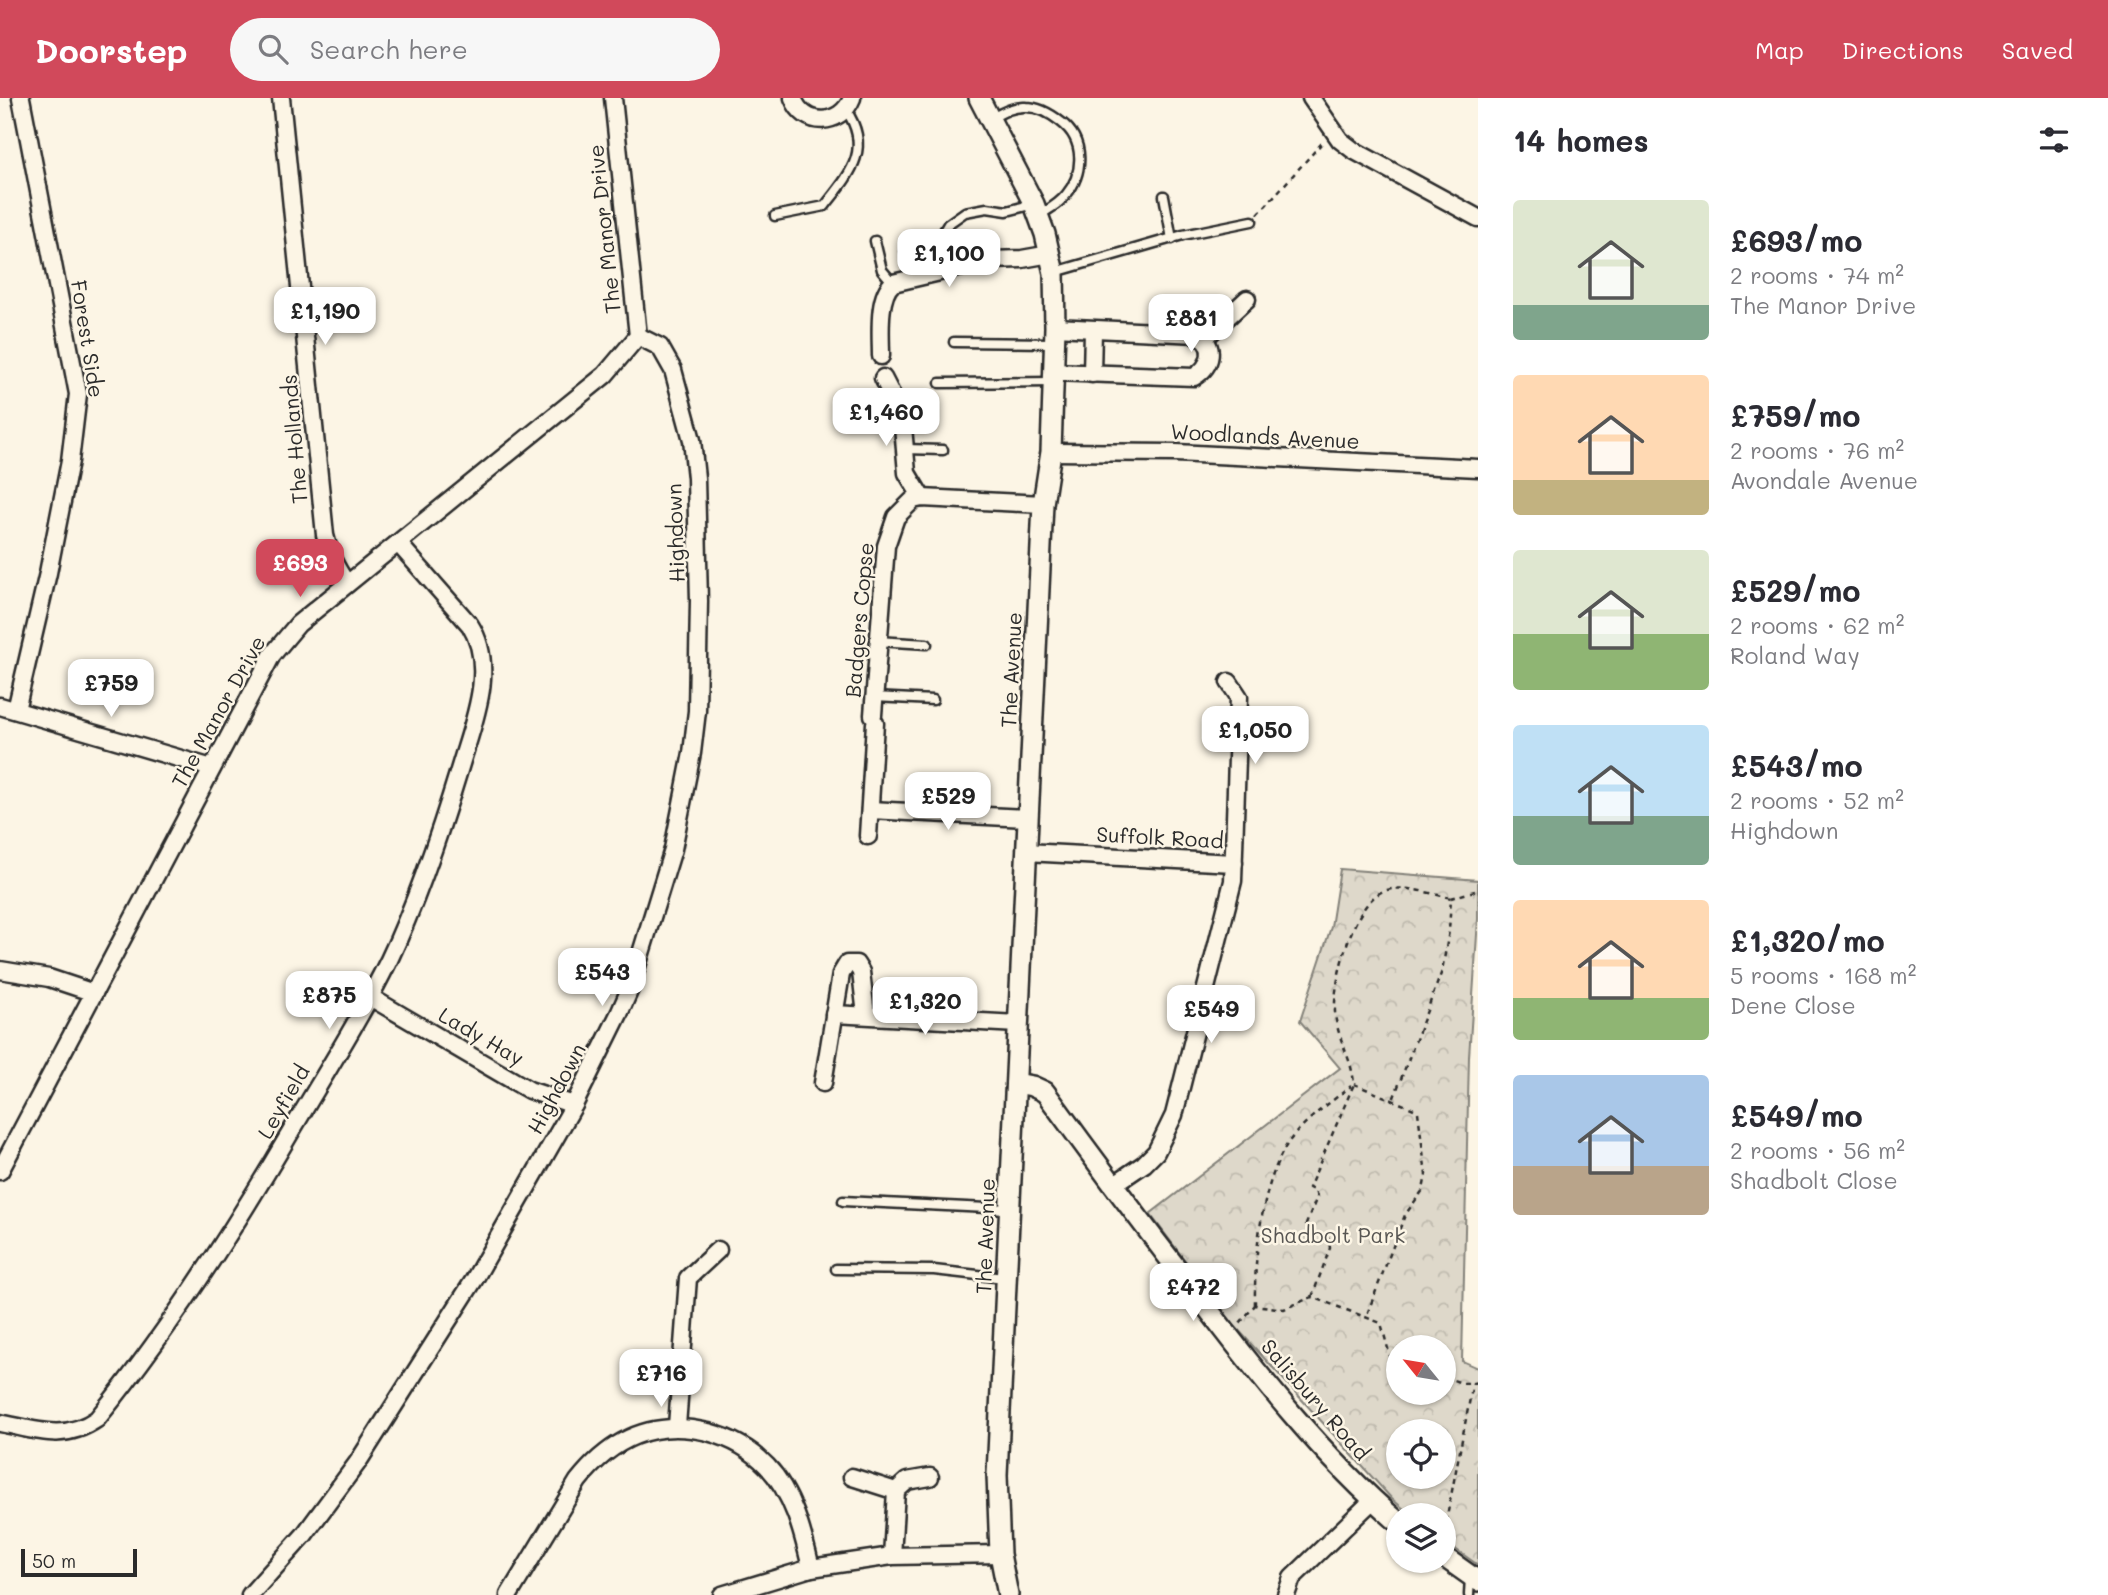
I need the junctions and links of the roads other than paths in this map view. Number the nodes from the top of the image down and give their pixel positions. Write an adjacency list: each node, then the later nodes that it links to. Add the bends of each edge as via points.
1 (20, 98): 43 (street, Forest Side, via 78,394 51,560)
2 (281, 98): 37 (street, The Hollands, via 325,536 335,567)
3 (613, 98): 21 (street, The Manor Drive)
4 (793, 98): 7 (street, via 802,113 819,121 838,116)
5 (979, 98): 8 (street, The Avenue)
6 (1311, 98): 12 (street, via 1340,140 1353,150)
7 (849, 104): 11 (lane, via 858,150 852,171 825,206)
8 (990, 119): 10 (street, The Avenue); 10 (lane, via 1027,107 1050,114 1073,134 1079,160 1073,185 1057,205)
9 (1164, 196): 14 (lane)
10 (1037, 210): 16 (lane, via 965,212 948,224 934,248); 17 (street, The Avenue)
11 (775, 216)
12 (1478, 218)
13 (1252, 221): 14 (lane)
14 (1172, 239): 17 (lane)
15 (875, 241): 18 (lane, via 882,270)
16 (905, 250)
17 (1052, 263): 18 (street, via 991,260); 22 (street, The Avenue)
18 (893, 283): 25 (street, via 883,302)
19 (1247, 299): 23 (street)
20 (1093, 330): 22 (street); 23 (street); 26 (street)
21 (638, 335): 36 (street, The Manor Drive, via 605,375); 58 (street, Highdown, via 667,356 692,440 698,521 696,711 673,849 619,1014)
22 (1054, 335): 24 (lane); 27 (street, The Avenue)
23 (1205, 338): 26 (street, via 1209,362 1194,377)
24 (954, 342)
25 (881, 356)
26 (1092, 374): 27 (street)
27 (1053, 377): 29 (lane); 32 (street, The Avenue)
28 (883, 378): 30 (street, via 902,415)
29 (940, 383)
30 (905, 449): 31 (lane); 34 (street, via 907,473)
31 (943, 450)
32 (1051, 452): 33 (street, Woodlands Avenue, via 1176,453); 35 (street, The Avenue)
33 (1478, 468)
34 (922, 498): 35 (street); 38 (street, Badgers Copse, via 904,507 890,529)
35 (1043, 504): 46 (street, The Avenue)
36 (398, 543): 37 (street, The Manor Drive); 52 (street, Leyfield, via 474,632 482,650 482,678 431,857)
37 (347, 584): 44 (street, The Manor Drive, via 272,655)
38 (877, 641): 39 (lane); 41 (street, Badgers Copse)
39 (927, 644)
40 (1229, 682): 49 (street, Suffolk Road, via 1239,697)
41 (874, 697): 42 (lane); 45 (street, Badgers Copse)
42 (933, 700)
43 (8, 708): 44 (street)
44 (212, 768): 51 (street, The Manor Drive)
45 (870, 810): 46 (street); 47 (street, Badgers Copse)
46 (1028, 818): 48 (street, The Avenue)
47 (868, 836)
48 (1026, 852): 49 (street, Suffolk Road); 55 (street, The Avenue)
49 (1234, 863): 60 (street, via 1174,1115 1156,1152)
50 (0, 970): 51 (street, via 49,978)
51 (94, 993): 59 (street, The Manor Drive)
52 (370, 997): 58 (street, Lady Hay, via 529,1090); 66 (street, Leyfield, via 249,1205 97,1419 70,1433 56,1434)
53 (834, 1014): 54 (street); 54 (street, via 844,967 856,964); 56 (street)
54 (866, 1015): 55 (street)
55 (1018, 1024): 57 (street, The Avenue)
56 (823, 1083)
57 (1016, 1083): 60 (street, Salisbury Road, via 1045,1092); 62 (street, The Avenue)
58 (574, 1105): 79 (street, Highdown, via 474,1280 358,1462 304,1535)
59 (0, 1171)
60 (1113, 1185): 71 (street, Salisbury Road, via 1292,1413)
61 (844, 1201): 62 (lane)
62 (1010, 1209): 65 (street, The Avenue)
63 (718, 1250): 67 (street, via 688,1278)
64 (836, 1269): 65 (lane, via 934,1270)
65 (1007, 1279): 73 (street, The Avenue, via 997,1475)
66 (0, 1423)
67 (677, 1426): 75 (street, via 723,1436 768,1466 802,1531); 80 (street, via 633,1436 588,1469)
68 (852, 1476): 70 (street)
69 (930, 1477): 70 (street, via 907,1481)
70 (896, 1491): 74 (street)
71 (1373, 1500): 72 (street, Salisbury Road); 82 (street, via 1292,1578)
72 (1386, 1511)
73 (1000, 1554): 74 (street); 78 (street, The Avenue)
74 (892, 1556): 75 (street)
75 (811, 1568): 81 (street)
76 (1456, 1569): 77 (street)
77 (1472, 1584)
78 (1006, 1594)
79 (250, 1595)
80 (509, 1595)
81 (722, 1595)
82 (1286, 1595)

